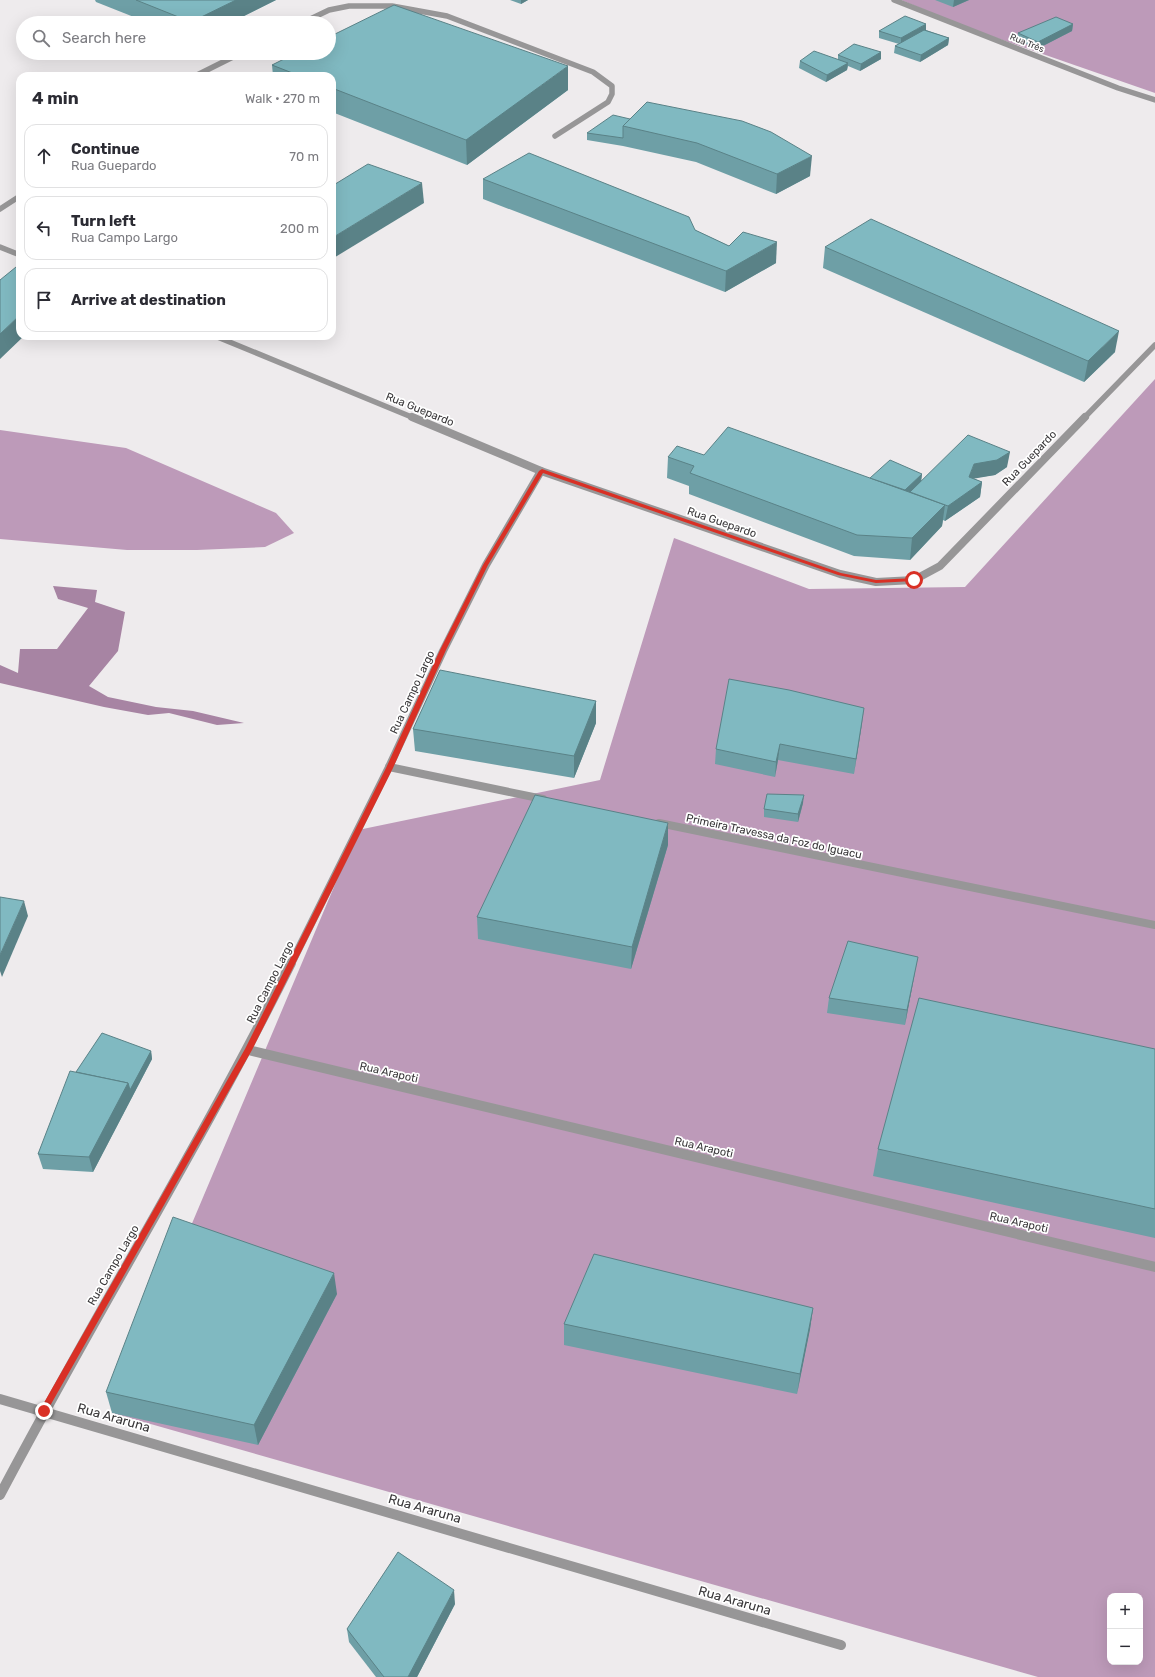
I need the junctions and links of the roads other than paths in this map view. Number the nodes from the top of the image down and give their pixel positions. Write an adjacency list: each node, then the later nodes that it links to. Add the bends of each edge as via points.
1 (894, 0): 5 (street, Rua Três, via 1118,88)
2 (317, 16): 6 (street, via 329,10 349,6 392,6 447,16 592,72 612,86 608,102)
3 (227, 60): 4 (street)
4 (202, 72)
5 (1155, 100)
6 (555, 136)
7 (16, 198): 8 (street)
8 (0, 208)
9 (0, 247): 10 (street)
10 (16, 253)
11 (225, 340): 13 (street, Rua Guepardo)
12 (1155, 345): 13 (street, Rua Guepardo, via 940,566 914,580 876,582 840,574)
13 (542, 471): 14 (street, Rua Campo Largo, via 486,565 443,650)
14 (389, 768): 15 (street); 18 (street, Rua Campo Largo)
15 (553, 801)
16 (647, 821): 17 (street, Primeira Travessa da Foz do Iguacu)
17 (1155, 925)
18 (248, 1050): 19 (street, Rua Arapoti); 21 (street, Rua Campo Largo)
19 (1155, 1267)
20 (0, 1399): 21 (street, Rua Araruna)
21 (44, 1411): 22 (street, Rua Campo Largo); 23 (street, Rua Araruna)
22 (0, 1495)
23 (841, 1645)

